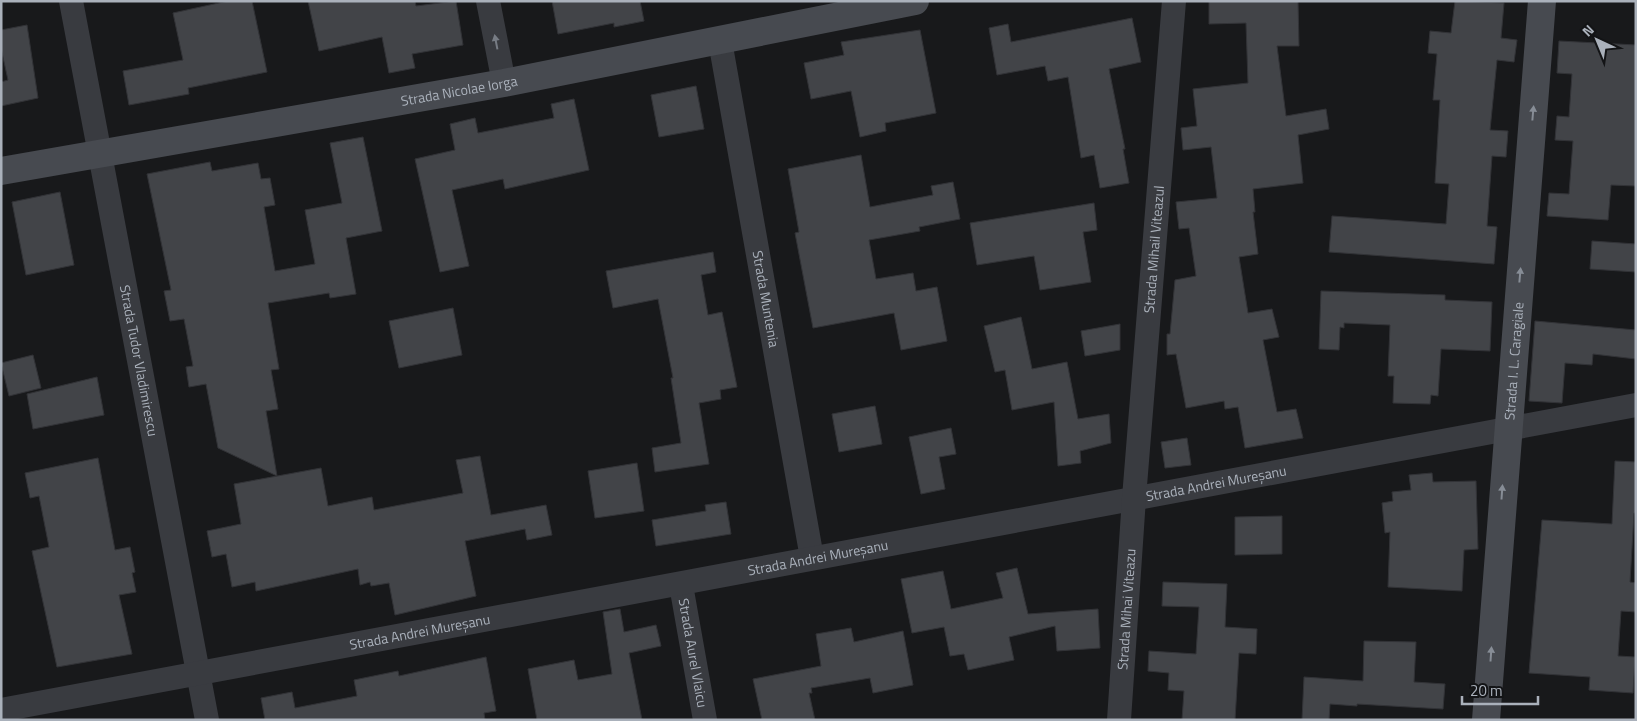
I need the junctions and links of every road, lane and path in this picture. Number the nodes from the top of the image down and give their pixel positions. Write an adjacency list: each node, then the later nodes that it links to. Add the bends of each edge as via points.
1 (71, 1): 8 (street, Strada Tudor Vladimirescu)
2 (488, 1): 7 (street, one-way to 2)
3 (1174, 1): 12 (street, Strada Mihail Viteazul)
4 (1542, 1): 11 (street, Strada I. L. Caragiale, one-way to 4)
5 (905, 2): 6 (street, Strada Nicolae Iorga)
6 (720, 42): 7 (street, Strada Nicolae Iorga); 13 (street, Strada Muntenia)
7 (504, 83): 8 (street, Strada Nicolae Iorga)
8 (100, 153): 9 (street, Strada Nicolae Iorga); 15 (street, Strada Tudor Vladimirescu)
9 (1, 171)
10 (1636, 405): 11 (street, Strada Andrei Mureșanu)
11 (1507, 428): 12 (street, Strada Andrei Mureșanu); 20 (street, Strada I. L. Caragiale, one-way to 11)
12 (1134, 498): 13 (street, Strada Andrei Mureșanu); 19 (street, Strada Mihai Viteazu)
13 (812, 558): 14 (street, Strada Andrei Mureșanu)
14 (681, 585): 15 (street, Strada Andrei Mureșanu); 18 (street, Strada Aurel Vlaicu)
15 (199, 674): 16 (street, Strada Andrei Mureșanu); 17 (street, Strada Tudor Vladimirescu)
16 (1, 710)
17 (207, 720)
18 (704, 720)
19 (1119, 720)
20 (1486, 720)

